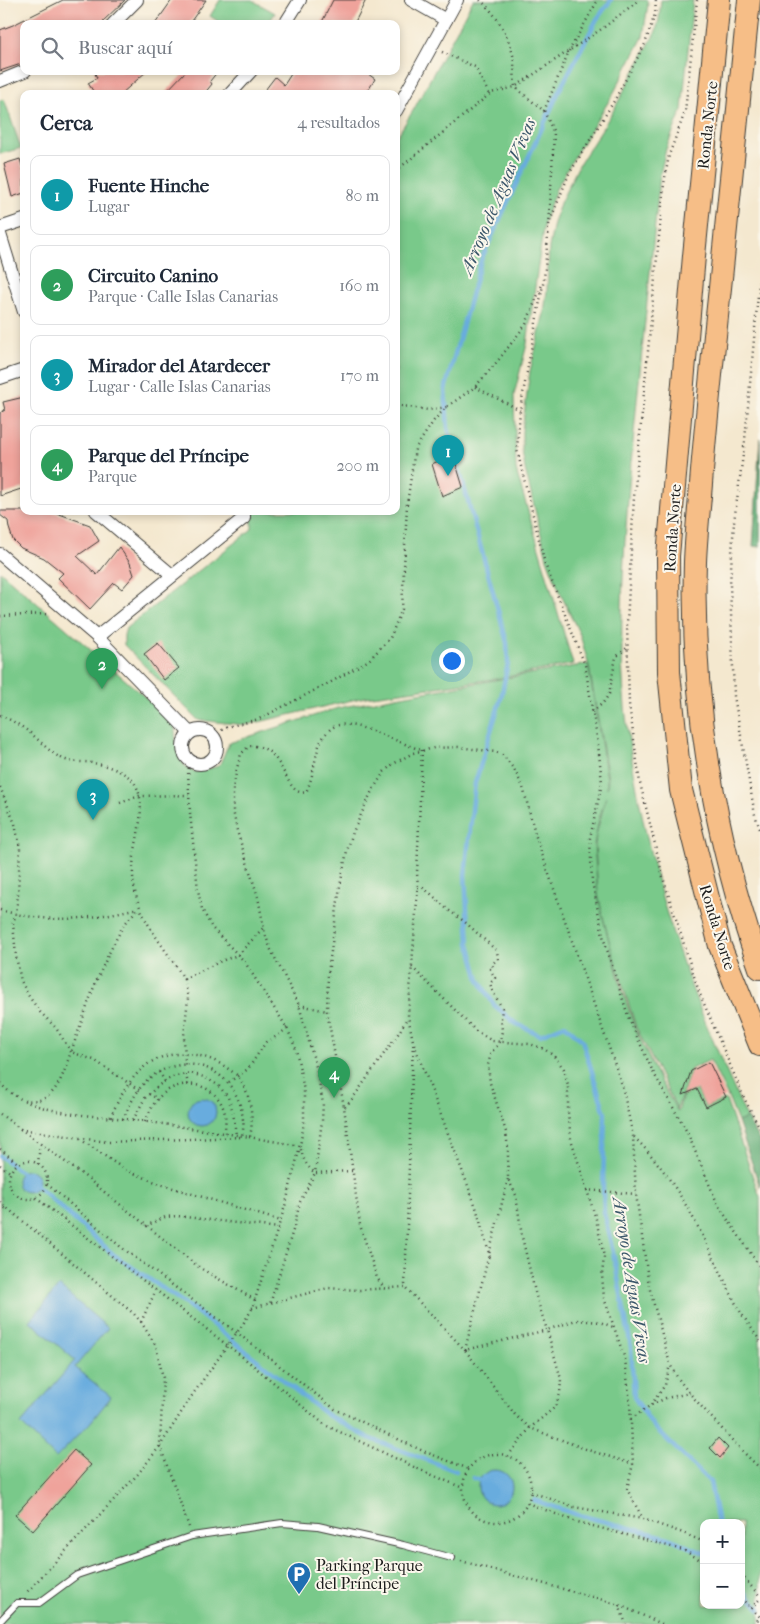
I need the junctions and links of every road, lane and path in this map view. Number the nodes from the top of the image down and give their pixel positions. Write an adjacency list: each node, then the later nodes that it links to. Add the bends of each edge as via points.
1 (137, 0): 11 (street)
2 (300, 0): 12 (street)
3 (411, 0): 13 (street)
4 (457, 0): 13 (street)
5 (480, 0): 19 (path, via 489,7 505,33 512,55)
6 (598, 0): 15 (path)
7 (639, 0): 15 (path)
8 (656, 0): 26 (path, via 645,44 569,174)
9 (719, 0): 72 (highway, Ronda Norte, via 668,556 668,672 681,790 720,946)
10 (749, 0): 64 (highway, Ronda Norte, via 695,562 696,641 712,791 727,862)
11 (117, 20)
12 (288, 20)
13 (446, 20): 22 (street)
14 (439, 51): 21 (path, via 475,67)
15 (569, 51): 19 (path); 23 (path)
16 (20, 73): 18 (street)
17 (247, 75): 20 (street)
18 (0, 81)
19 (515, 87): 21 (path); 23 (path)
20 (234, 90)
21 (489, 94): 24 (path)
22 (400, 104)
23 (544, 111): 26 (path, via 554,133)
24 (400, 168)
25 (20, 221): 27 (street)
26 (549, 225): 30 (path)
27 (0, 228)
28 (0, 234): 31 (street)
29 (760, 272): 56 (path, via 730,584 734,696)
30 (544, 279): 34 (path, via 526,324); 37 (path)
31 (20, 299)
32 (20, 371): 33 (street)
33 (0, 378)
34 (475, 387): 36 (path); 37 (path)
35 (400, 406): 36 (path, via 428,410)
36 (448, 406): 49 (path, via 415,449 407,504 402,609 390,638 369,660 334,681 259,719 227,727)
37 (520, 410): 46 (path, via 518,450 522,469 545,564 584,661)
38 (101, 515): 41 (street)
39 (244, 515): 41 (street)
40 (0, 554): 42 (street)
41 (172, 575): 44 (street)
42 (70, 614): 43 (path); 44 (street)
43 (0, 616)
44 (96, 637): 48 (street)
45 (628, 647): 46 (path, via 616,657 609,694 603,704)
46 (592, 712): 126 (path, via 602,782 590,838 592,882 604,940 629,1019 653,1072 687,1132 718,1205)
47 (0, 715): 54 (path, via 18,724 64,760 92,763 119,771 132,779)
48 (190, 733): 49 (street, via 197,729); 51 (street, via 182,744 185,756)
49 (212, 735): 51 (street, via 217,746 214,756 205,763)
50 (422, 750): 57 (path); 61 (path, via 354,725 334,726 321,741 310,784 302,793 290,783 270,751 256,745 249,746 241,754 233,788 233,810); 67 (path, via 402,758 384,772 353,832 340,886 328,973); 102 (path, via 458,747 487,750 502,755 515,771 622,1085)
51 (191, 761): 53 (path)
52 (0, 787): 60 (path, via 15,824 20,848)
53 (189, 795): 54 (path); 62 (path, via 202,909 212,928)
54 (139, 796): 55 (path); 58 (path, via 142,805 133,867)
55 (120, 802)
56 (760, 829)
57 (418, 887): 63 (path); 71 (path, via 430,893 497,951 498,959 490,969 495,978 490,983 502,1008)
58 (139, 907): 60 (path, via 83,919 58,920); 65 (path); 73 (path, via 123,926 108,953)
59 (0, 910): 60 (path)
60 (16, 914): 73 (path, via 13,923 21,981)
61 (264, 927): 62 (path); 66 (path, via 271,950)
62 (238, 955): 65 (path); 69 (path)
63 (412, 967): 68 (path); 71 (path, via 476,1031)
64 (760, 968)
65 (184, 979): 74 (path, via 188,998)
66 (300, 1005): 67 (path); 113 (path, via 323,1103)
67 (327, 1011): 91 (path)
68 (408, 1016): 70 (path); 91 (path)
69 (287, 1028): 79 (path, via 266,1042 248,1069); 106 (path, via 296,1048 304,1091)
70 (413, 1041): 125 (path, via 476,1208); 127 (path)
71 (500, 1042): 114 (path, via 490,1053 488,1065 493,1095 506,1132); 116 (path, via 530,1044 544,1049 564,1069 571,1139)
72 (760, 1045)
73 (71, 1052): 84 (path, via 94,1060); 89 (path, via 53,1091 42,1099)
74 (184, 1054): 75 (path); 79 (path, via 203,1055); 84 (path, via 164,1056 148,1065)
75 (185, 1065): 76 (path, via 192,1063); 77 (path)
76 (208, 1068): 80 (path); 83 (path)
77 (160, 1072): 81 (path); 86 (path)
78 (186, 1074): 80 (path); 81 (path); 85 (path)
79 (238, 1076): 83 (path); 103 (path, via 252,1112)
80 (204, 1077): 92 (path, via 218,1085 228,1097)
81 (165, 1081): 87 (path)
82 (0, 1082): 89 (path, via 9,1093)
83 (229, 1082): 90 (path)
84 (129, 1084): 86 (path); 94 (path)
85 (188, 1085): 88 (path, via 178,1086); 99 (path, via 208,1088 218,1098 225,1113)
86 (139, 1090): 95 (path)
87 (149, 1094): 88 (path); 96 (path)
88 (158, 1099): 97 (path)
89 (27, 1101): 94 (path, via 53,1110)
90 (240, 1106): 92 (path); 101 (path)
91 (344, 1107): 111 (path)
92 (232, 1109): 100 (path)
93 (0, 1114): 98 (path)
94 (110, 1118): 95 (path)
95 (123, 1119): 96 (path)
96 (133, 1120): 97 (path)
97 (145, 1122): 99 (path)
98 (20, 1129): 104 (path); 105 (path)
99 (225, 1133): 100 (path)
100 (236, 1135): 101 (path)
101 (242, 1136): 103 (path)
102 (633, 1136): 117 (path); 137 (path, via 676,1187 739,1309)
103 (250, 1137): 104 (path, via 107,1142); 106 (path)
104 (79, 1138): 122 (path, via 124,1168 160,1184)
105 (40, 1144): 109 (path); 123 (path)
106 (300, 1146): 113 (path, via 303,1160); 122 (path)
107 (0, 1149): 108 (path)
108 (19, 1164): 109 (path); 112 (path)
109 (38, 1164): 115 (path, via 45,1172)
110 (0, 1165): 112 (path)
111 (352, 1172): 113 (path); 128 (path, via 360,1225 377,1278)
112 (10, 1173): 118 (path, via 10,1186 16,1196)
113 (315, 1173): 131 (path, via 300,1202)
114 (508, 1179): 125 (path); 135 (path, via 516,1195 522,1237)
115 (46, 1184): 118 (path); 136 (path, via 121,1247)
116 (587, 1190): 117 (path); 134 (path, via 604,1257 604,1298)
117 (636, 1194): 140 (path, via 649,1286)
118 (36, 1198): 129 (path)
119 (0, 1202): 120 (path)
120 (7, 1207): 121 (path); 133 (path)
121 (0, 1211)
122 (281, 1221): 124 (path)
123 (146, 1226): 124 (path, via 165,1217 177,1216); 130 (path, via 200,1268)
124 (279, 1228): 130 (path)
125 (490, 1256): 139 (path)
126 (760, 1267)
127 (405, 1287): 128 (path); 139 (path)
128 (385, 1289): 131 (path, via 328,1288)
129 (156, 1290): 133 (path); 138 (path)
130 (255, 1300): 132 (path)
131 (270, 1304): 132 (path)
132 (252, 1308): 136 (path)
133 (141, 1322): 145 (path, via 156,1346 163,1378)
134 (613, 1327): 135 (path, via 576,1320); 143 (path, via 625,1359)
135 (547, 1330): 139 (path); 144 (path, via 561,1379 560,1394 555,1407)
136 (235, 1334): 138 (path); 149 (path, via 335,1409 423,1451)
137 (760, 1342)
138 (228, 1344): 145 (path); 150 (path, via 325,1424)
139 (464, 1350): 144 (path, via 516,1416)
140 (670, 1364): 141 (path); 142 (path, via 665,1384)
141 (690, 1393): 142 (path); 148 (path)
142 (650, 1405): 143 (path)
143 (631, 1419): 147 (path)
144 (530, 1428): 146 (path); 147 (path)
145 (160, 1446): 153 (path); 160 (path, via 138,1474)
146 (508, 1456): 149 (path, via 484,1457); 151 (path, via 524,1468 530,1479)
147 (633, 1464): 154 (path, via 627,1488)
148 (760, 1468)
149 (470, 1469): 150 (path)
150 (463, 1488): 152 (path, via 471,1510 482,1519 494,1522 512,1518)
151 (531, 1492): 152 (path); 154 (path, via 574,1507)
152 (527, 1503): 157 (path, via 574,1521 683,1550)
153 (186, 1516)
154 (643, 1520): 155 (path)
155 (700, 1540)
156 (452, 1558): 160 (lane, via 318,1526 282,1523 192,1536 77,1575 38,1603); 162 (path)
157 (700, 1560)
158 (745, 1580): 159 (path)
159 (760, 1598): 163 (path)
160 (17, 1602): 165 (lane)
161 (745, 1602): 163 (path)
162 (619, 1605): 166 (path); 167 (path)
163 (751, 1608): 164 (path)
164 (760, 1617): 168 (path)
165 (0, 1621)
166 (626, 1624)
167 (662, 1624)
168 (754, 1624)

